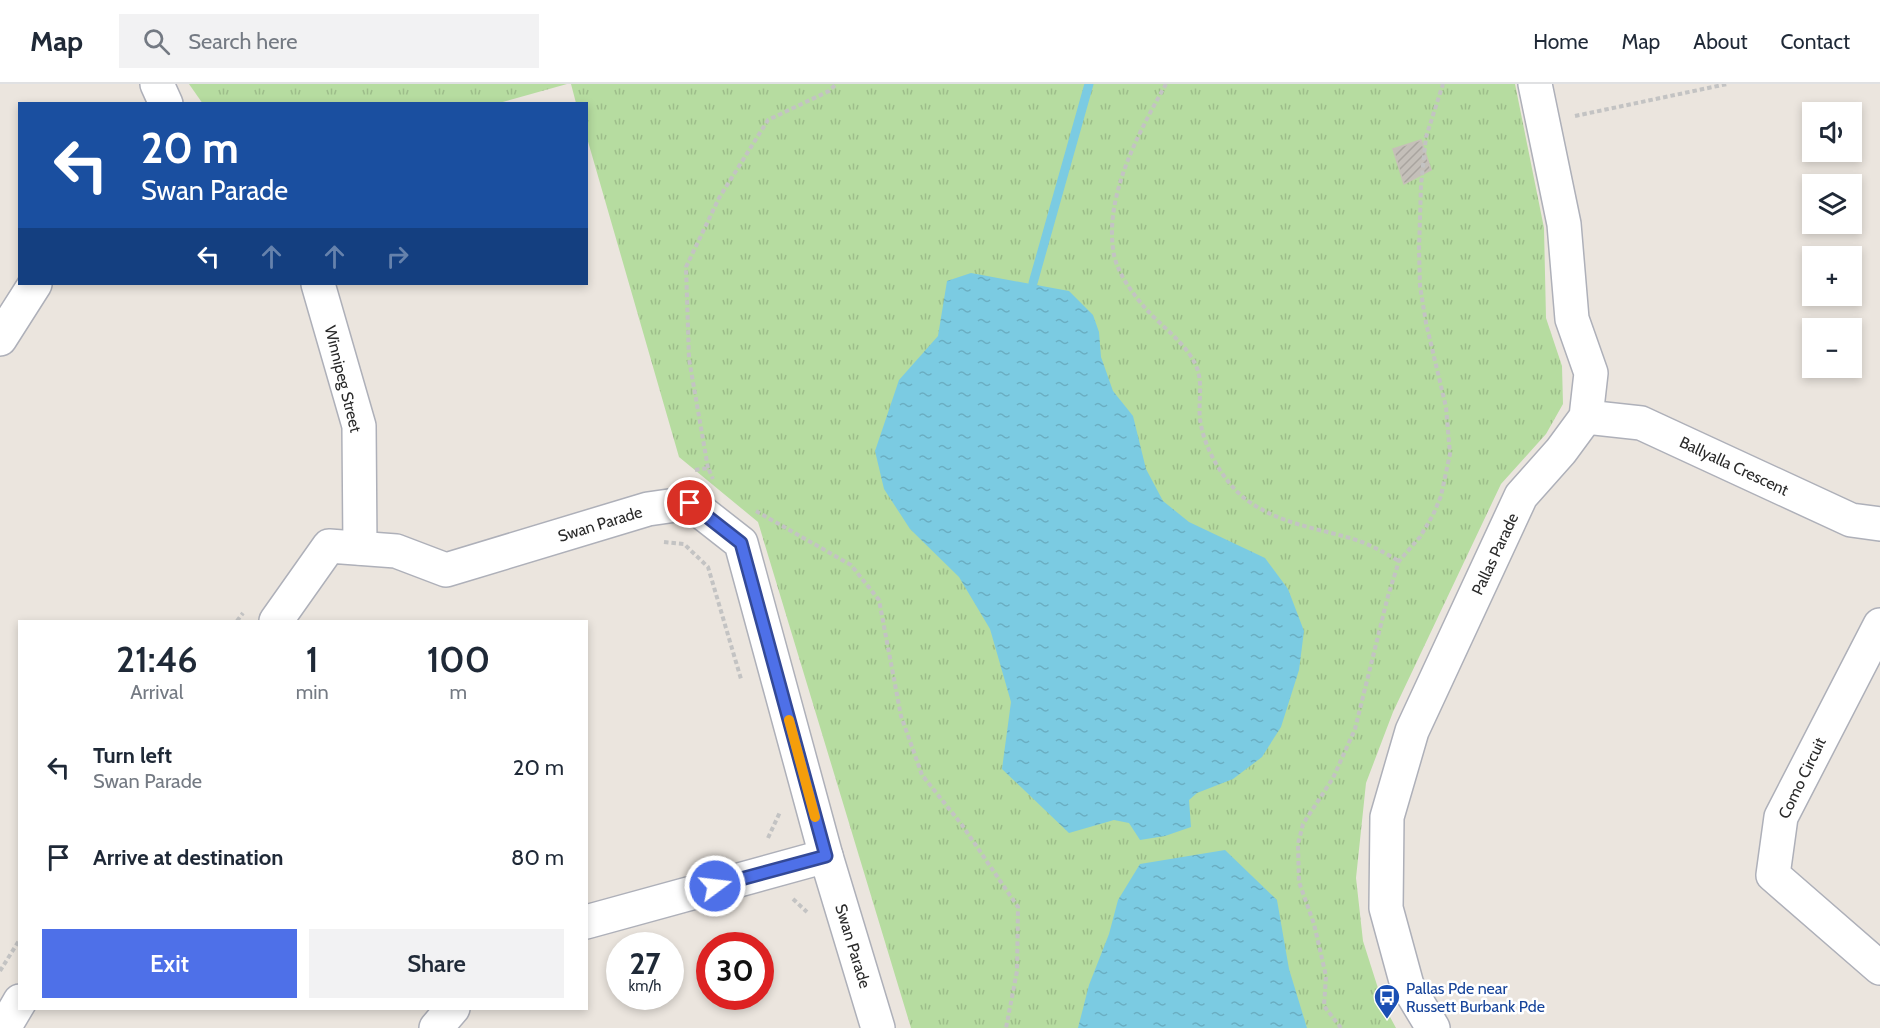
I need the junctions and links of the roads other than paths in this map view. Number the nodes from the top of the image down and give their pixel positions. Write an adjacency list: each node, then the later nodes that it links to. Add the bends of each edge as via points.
1 (158, 84): 3 (street)
2 (1534, 84): 7 (street, Pallas Parade, via 1564,224 1572,319 1591,374)
3 (165, 102)
4 (34, 285): 6 (street)
5 (318, 285): 9 (street, Winnipeg Street, via 359,426)
6 (0, 339)
7 (1586, 417): 8 (street, Ballyalla Crescent, via 1641,423 1851,520); 20 (street, Pallas Parade, via 1562,451 1521,496 1412,731 1387,817 1386,908 1407,985)
8 (1880, 524)
9 (360, 548): 10 (street, Swan Parade, via 329,546); 12 (street, Swan Parade, via 396,551 446,570 648,509 690,503 741,543)
10 (277, 620)
11 (1880, 625): 14 (street, Como Circuit, via 1781,817 1773,875)
12 (826, 856): 13 (street); 19 (street, Swan Parade)
13 (588, 921)
14 (1880, 968)
15 (18, 1004): 17 (street)
16 (451, 1010): 18 (street)
17 (4, 1028)
18 (436, 1028)
19 (878, 1028)
20 (1433, 1028)

